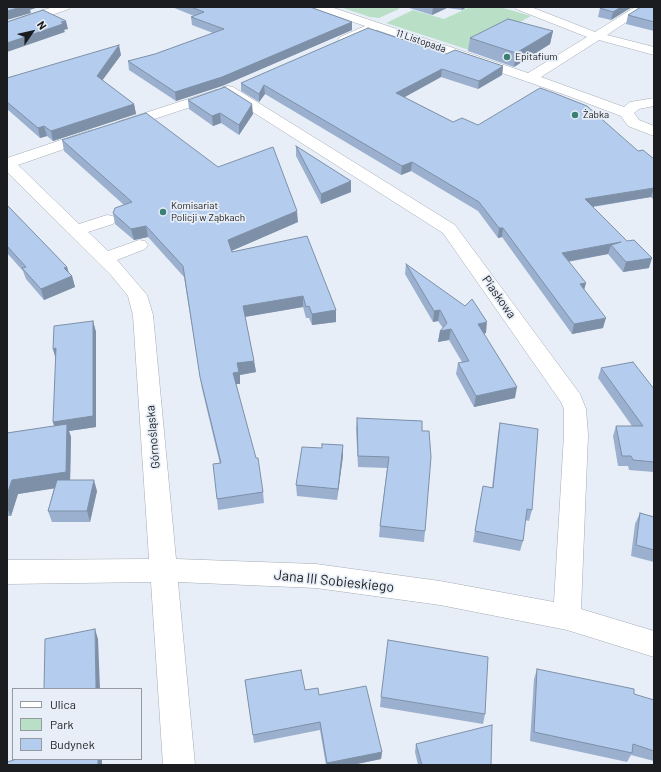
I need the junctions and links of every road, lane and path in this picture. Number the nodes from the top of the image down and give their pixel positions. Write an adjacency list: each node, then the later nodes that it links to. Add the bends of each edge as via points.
1 (65, 7): 6 (street)
2 (320, 7): 5 (street, 11 Listopada)
3 (520, 7): 7 (street)
4 (643, 7): 7 (street)
5 (376, 23): 8 (street); 10 (street, 11 Listopada)
6 (7, 26)
7 (597, 36): 9 (street); 10 (street)
8 (329, 46)
9 (654, 51)
10 (530, 78): 12 (street, 11 Listopada)
11 (654, 102): 12 (street)
12 (631, 109): 13 (street, via 633,123)
13 (653, 132)
14 (7, 163): 16 (street, Górnośląska); 21 (street, Piaskowa, via 236,87 449,229 572,400 575,409)
15 (107, 220): 16 (street)
16 (78, 230): 18 (street, Górnośląska)
17 (139, 245): 18 (street)
18 (106, 258): 19 (street, Górnośląska, via 131,285 143,315)
19 (165, 571): 20 (street, Jana III Sobieskiego); 21 (street, Jana III Sobieskiego, via 198,570 316,576 440,593); 23 (street, Górnośląska)
20 (7, 572)
21 (567, 617): 22 (street, Jana III Sobieskiego)
22 (654, 644)
23 (180, 765)

